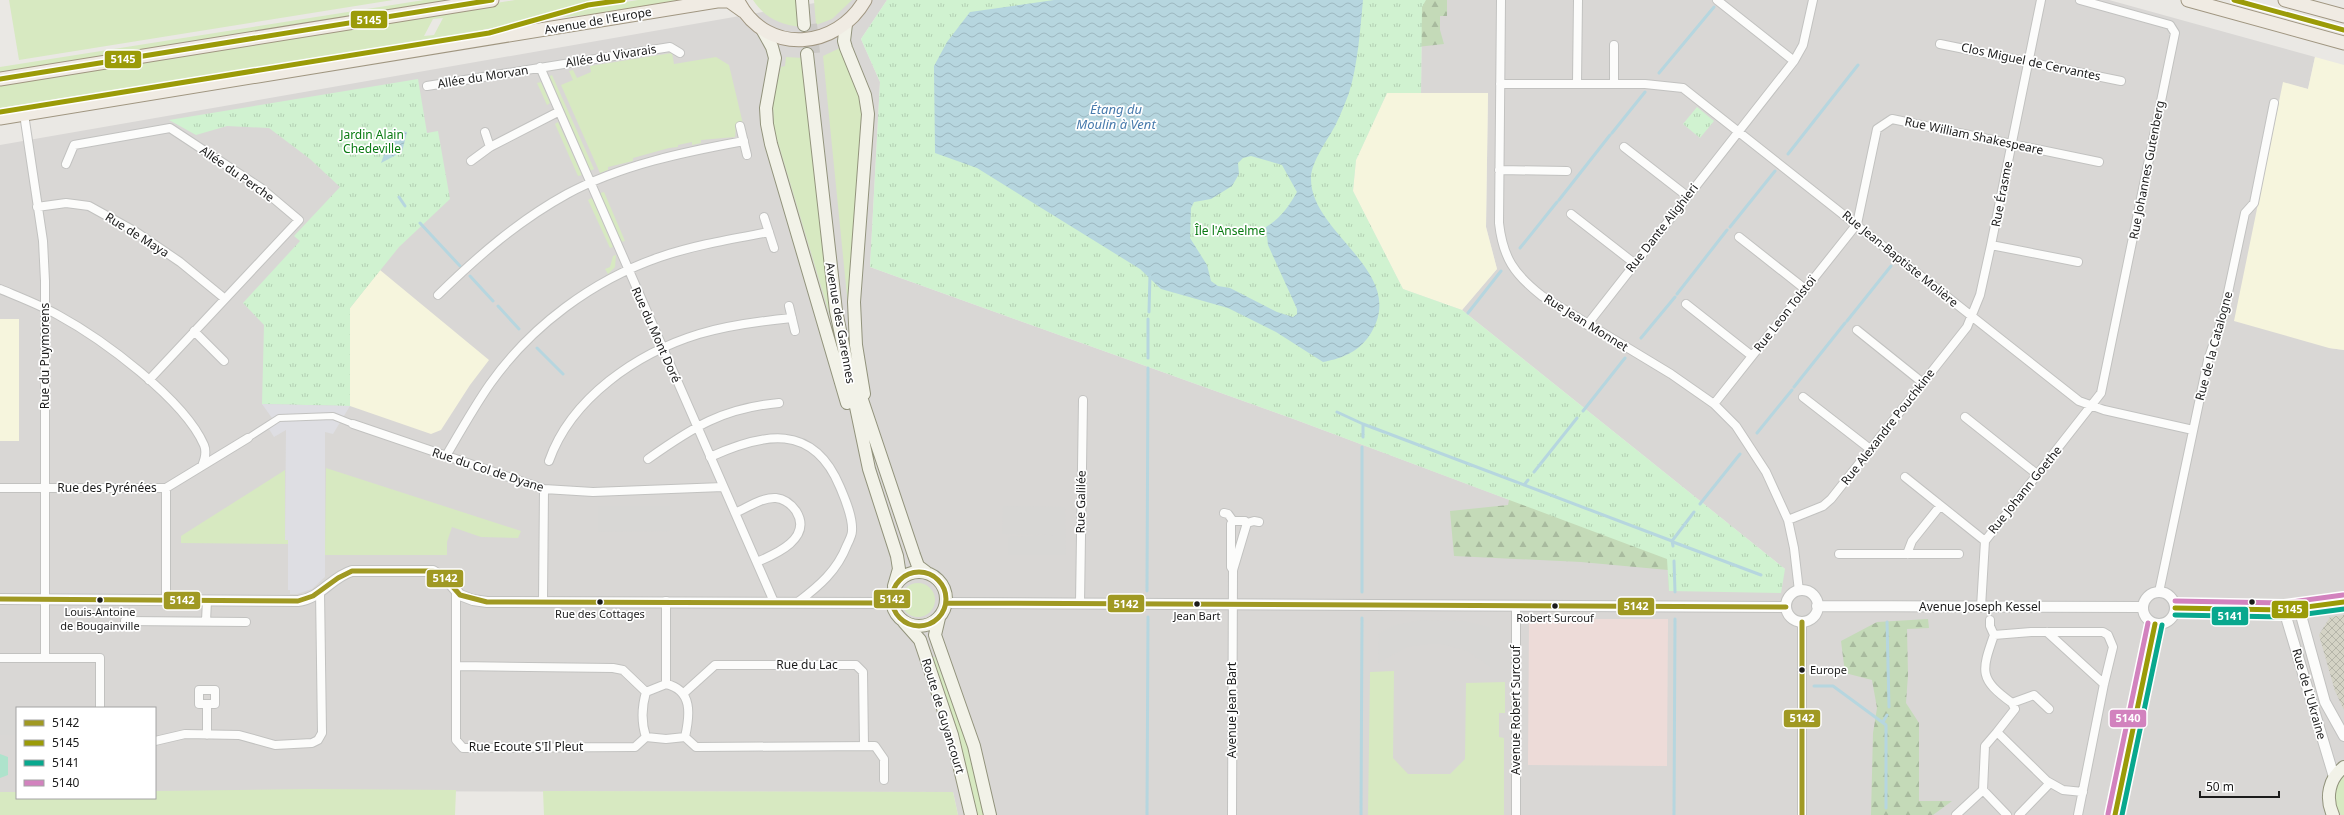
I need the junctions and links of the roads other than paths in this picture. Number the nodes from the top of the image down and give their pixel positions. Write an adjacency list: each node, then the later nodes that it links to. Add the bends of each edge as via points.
1 (492, 0): 25 (main road)
2 (802, 0): 3 (main road, via 807,24)
3 (808, 0)
4 (865, 0): 16 (main road, via 857,14)
5 (1501, 0): 28 (street, Rue Jean Monnet)
6 (1578, 0): 27 (street)
7 (1716, 0): 22 (street)
8 (1813, 0): 22 (street, Rue Dante Alighieri, via 1803,45)
9 (2041, 0): 23 (street, Rue Érasme)
10 (2080, 0): 83 (street, Rue Johannes Gutenberg, via 2170,25 2175,33 2101,393)
11 (2188, 0): 18 (main road)
12 (2285, 0): 13 (main road)
13 (2310, 4): 15 (main road)
14 (740, 5): 17 (main road, Avenue de l'Europe); 33 (main road, Avenue de l'Europe, via 729,1 717,1)
15 (2344, 16)
16 (846, 24): 17 (main road, via 823,36 798,40 773,35); 84 (main road, via 846,48 865,95 868,114 854,302 856,345)
17 (762, 29): 96 (main road, via 775,58 766,108 771,144 856,434)
18 (2344, 43)
19 (1940, 44): 23 (street, Clos Miguel de Cervantes)
20 (1614, 45): 29 (street)
21 (680, 53): 24 (street, Allée du Vivarais, via 670,47)
22 (1794, 61): 37 (street, Rue Dante Alighieri)
23 (2028, 62): 26 (street, Clos Miguel de Cervantes); 39 (street, Rue Érasme)
24 (540, 67): 30 (street, Allée du Morvan); 32 (street, Rue du Mont Doré)
25 (0, 79)
26 (2121, 81)
27 (1577, 83): 28 (street, Rue Jean-Baptiste Molière); 29 (street, Rue Jean-Baptiste Molière)
28 (1500, 84): 46 (street, Rue Jean Monnet)
29 (1614, 84): 37 (street, Rue Jean-Baptiste Molière, via 1659,84 1683,88)
30 (427, 86)
31 (2274, 103): 88 (street, Rue de la Catalogne, via 2254,203 2245,213 2223,316 2208,360)
32 (558, 112): 41 (street); 48 (street, Rue du Mont Doré)
33 (24, 114): 34 (main road, Avenue de l'Europe); 50 (street, Rue du Puymorens)
34 (0, 118)
35 (740, 126): 38 (street)
36 (485, 132): 41 (street)
37 (1738, 132): 49 (street, Rue Dante Alighieri); 53 (street, Rue Jean-Baptiste Molière)
38 (744, 141): 42 (street); 48 (street, via 654,161)
39 (2011, 145): 44 (street, Rue William Shakespeare); 53 (street, Rue William Shakespeare, via 1892,119 1877,129); 56 (street, Rue Érasme)
40 (1624, 146): 49 (street)
41 (490, 147): 43 (street)
42 (747, 155)
43 (471, 162)
44 (2099, 162)
45 (66, 164): 64 (street, Allée du Perche, via 74,145 170,128 261,188 299,220)
46 (1499, 170): 47 (street); 70 (street, Rue Jean Monnet, via 1499,223 1507,258 1524,282)
47 (1568, 172)
48 (590, 183): 60 (street, Rue du Mont Doré); 63 (street, via 549,204 517,226 481,253)
49 (1687, 196): 59 (street, Rue Dante Alighieri)
50 (37, 207): 64 (street, Rue de Maya, via 66,203 89,206 142,236 180,262); 67 (street, Rue du Puymorens, via 43,241)
51 (1571, 214): 59 (street)
52 (764, 217): 54 (street)
53 (1857, 224): 62 (street, Rue Leon Tolstoï); 68 (street, Rue Jean-Baptiste Molière)
54 (769, 232): 57 (street); 60 (street, via 692,247)
55 (1739, 237): 62 (street)
56 (1991, 246): 58 (street); 68 (street, Rue Érasme, via 1980,295)
57 (774, 248)
58 (2078, 262)
59 (1634, 263): 70 (street, Rue Dante Alighieri)
60 (628, 270): 74 (street, Rue du Mont Doré); 91 (street, via 575,300 524,345 490,384)
61 (0, 289): 67 (street)
62 (1805, 289): 75 (street, Rue Leon Tolstoï)
63 (438, 295)
64 (224, 298): 72 (street, Allée du Perche)
65 (1686, 304): 75 (street)
66 (789, 306): 69 (street)
67 (45, 309): 77 (street, via 108,346); 101 (street, Rue du Puymorens)
68 (1972, 316): 78 (street, Rue Alexandre Pouchkine, via 1967,327); 83 (street, Rue Jean-Baptiste Molière, via 2078,401)
69 (792, 318): 73 (street); 74 (street, via 721,328 681,340)
70 (1587, 325): 82 (street, Rue Jean Monnet, via 1671,374)
71 (1857, 330): 78 (street)
72 (194, 331): 76 (street); 77 (street, Allée du Perche)
73 (795, 331)
74 (662, 349): 87 (street, Rue du Mont Doré); 94 (street, via 631,367 590,397 564,427)
75 (1752, 356): 82 (street, Rue Leon Tolstoï)
76 (224, 361)
77 (149, 380): 95 (street, via 190,424 204,446 206,453)
78 (1923, 383): 90 (street, Rue Alexandre Pouchkine)
79 (1804, 397): 90 (street)
80 (1083, 400): 134 (street, Rue Galilée)
81 (780, 403): 87 (street, via 727,413)
82 (1714, 404): 107 (street, Rue Jean Monnet, via 1736,426 1747,442 1766,472)
83 (2092, 406): 88 (street, Rue Jean-Baptiste Molière); 97 (street, Rue Johann Goethe)
84 (865, 408): 96 (main road, Avenue des Garennes, via 855,381 841,310 810,54 836,311); 117 (main road, Avenue des Garennes, via 918,566)
85 (1965, 417): 97 (street)
86 (353, 424): 89 (street, via 333,416 279,418); 91 (street, Rue du Col de Dyane)
87 (697, 426): 92 (street, Rue du Mont Doré); 93 (street)
88 (2193, 430): 121 (street, Rue de la Catalogne)
89 (248, 438): 95 (street, Rue des Pyrénées)
90 (1870, 449): 107 (street, Rue Alexandre Pouchkine, via 1831,499 1822,506)
91 (446, 456): 103 (street, Rue du Col de Dyane)
92 (710, 457): 99 (street, Rue du Mont Doré); 130 (street, via 753,440 786,439 814,449 832,468 843,494 852,531 832,574)
93 (648, 459)
94 (549, 461)
95 (202, 466): 102 (street, Rue des Pyrénées)
96 (869, 469): 118 (main road, Avenue des Garennes, via 897,556 899,569)
97 (2038, 475): 111 (street, Rue Johann Goethe)
98 (1905, 477): 104 (street)
99 (723, 487): 103 (street, Rue du Col de Dyane, via 593,492); 105 (street, Rue du Mont Doré)
100 (0, 488): 101 (street, Rue des Pyrénées)
101 (44, 488): 102 (street, Rue des Pyrénées); 124 (street, Rue du Puymorens)
102 (166, 488): 125 (street)
103 (544, 490): 127 (street)
104 (1940, 506): 111 (street); 113 (street, via 1912,542)
105 (735, 513): 115 (street, Rue du Mont Doré); 115 (street, via 766,499 775,498 791,504 797,513 800,522 795,540)
106 (1224, 513): 108 (street)
107 (1788, 520): 119 (street, Rue Jean Monnet)
108 (1233, 521): 110 (street); 116 (street)
109 (1259, 522): 110 (street)
110 (1247, 523): 116 (street)
111 (1985, 541): 139 (street, Rue Johann Goethe)
112 (1839, 554): 113 (street)
113 (1907, 554): 114 (street)
114 (1960, 554)
115 (757, 562): 129 (street, Rue du Mont Doré)
116 (1233, 570): 135 (street, Avenue Jean Bart)
117 (926, 572): 118 (main road, via 908,573); 133 (main road, via 934,575 944,587)
118 (894, 586): 132 (main road)
119 (1799, 591): 137 (street, via 1810,593); 138 (street, via 1790,597)
120 (320, 592): 122 (street, via 341,574 352,571 433,571 446,579); 126 (street, via 306,600 298,601); 166 (street, via 322,733 318,740 312,743 275,745 239,735)
121 (2159, 592): 140 (street, via 2150,594); 141 (street, via 2172,598)
122 (456, 593): 127 (street, via 480,601); 156 (street, Rue Ecoute S'Il Pleut)
123 (0, 599): 124 (street)
124 (44, 599): 125 (street); 155 (street, Rue du Puymorens)
125 (166, 599): 126 (street)
126 (207, 600): 147 (street)
127 (543, 601): 128 (street)
128 (666, 601): 129 (street); 157 (street)
129 (774, 602): 130 (street)
130 (798, 602): 132 (street)
131 (2344, 602): 142 (street)
132 (891, 603): 149 (main road, via 898,617)
133 (946, 603): 134 (street); 144 (main road)
134 (1080, 603): 135 (street)
135 (1232, 604): 136 (street); 181 (street, Avenue Jean Bart)
136 (1516, 606): 138 (street); 182 (street, Avenue Robert Surcouf)
137 (1817, 606): 139 (street, Avenue Joseph Kessel); 150 (street, via 1815,615)
138 (1786, 607): 150 (street, via 1791,618)
139 (1981, 607): 140 (street, Avenue Joseph Kessel)
140 (2143, 607): 151 (street, via 2145,616)
141 (2175, 608): 143 (street); 151 (street, via 2169,620)
142 (2299, 608): 143 (street); 167 (street, Rue de L'Ukraine, via 2325,702)
143 (2284, 610): 173 (street, Rue de L'Ukraine)
144 (938, 618): 149 (main road, via 922,626); 180 (main road, Route de Guyancourt, via 935,635 974,746)
145 (1990, 620): 153 (street)
146 (125, 621): 147 (street)
147 (206, 621): 148 (street)
148 (246, 622)
149 (904, 622): 179 (main road, Route de Guyancourt, via 920,640 952,735)
150 (1802, 622): 183 (street)
151 (2155, 624): 188 (street)
152 (2047, 632): 153 (street); 158 (street); 158 (street, via 2103,632 2108,635 2113,647)
153 (1994, 635): 161 (street, via 1987,654 1985,674 1992,688)
154 (0, 658): 155 (street)
155 (45, 658): 163 (street, via 100,658)
156 (457, 666): 159 (street, via 613,668 622,670); 168 (street, Rue Ecoute S'Il Pleut, via 456,740 463,748 635,747)
157 (666, 684): 159 (street); 160 (street)
158 (2104, 684): 177 (street)
159 (646, 692): 168 (street, via 643,701 643,727)
160 (684, 693): 169 (street, via 687,707); 171 (street, Rue du Lac, via 715,665 856,665 863,672)
161 (2012, 703): 164 (street, via 2034,695); 165 (street, via 2015,709)
162 (207, 704): 166 (street)
163 (100, 707)
164 (2049, 709)
165 (1997, 732): 175 (street); 176 (street, via 1985,746)
166 (207, 735): 170 (street, via 185,734)
167 (2344, 736)
168 (646, 737): 169 (street)
169 (685, 737): 171 (street, via 696,747)
170 (156, 741)
171 (864, 746): 174 (street, via 875,746 884,759)
172 (2344, 767): 173 (main road)
173 (2334, 777): 178 (main road, via 2330,787)
174 (884, 780)
175 (2050, 783): 177 (street, via 2063,790); 186 (street)
176 (1983, 790): 184 (street); 185 (street)
177 (2083, 792): 187 (street)
178 (2330, 813)
179 (971, 815)
180 (990, 815)
181 (1232, 815)
182 (1516, 815)
183 (1802, 815)
184 (1956, 815)
185 (2007, 815)
186 (2019, 815)
187 (2078, 815)
188 (2114, 815)

